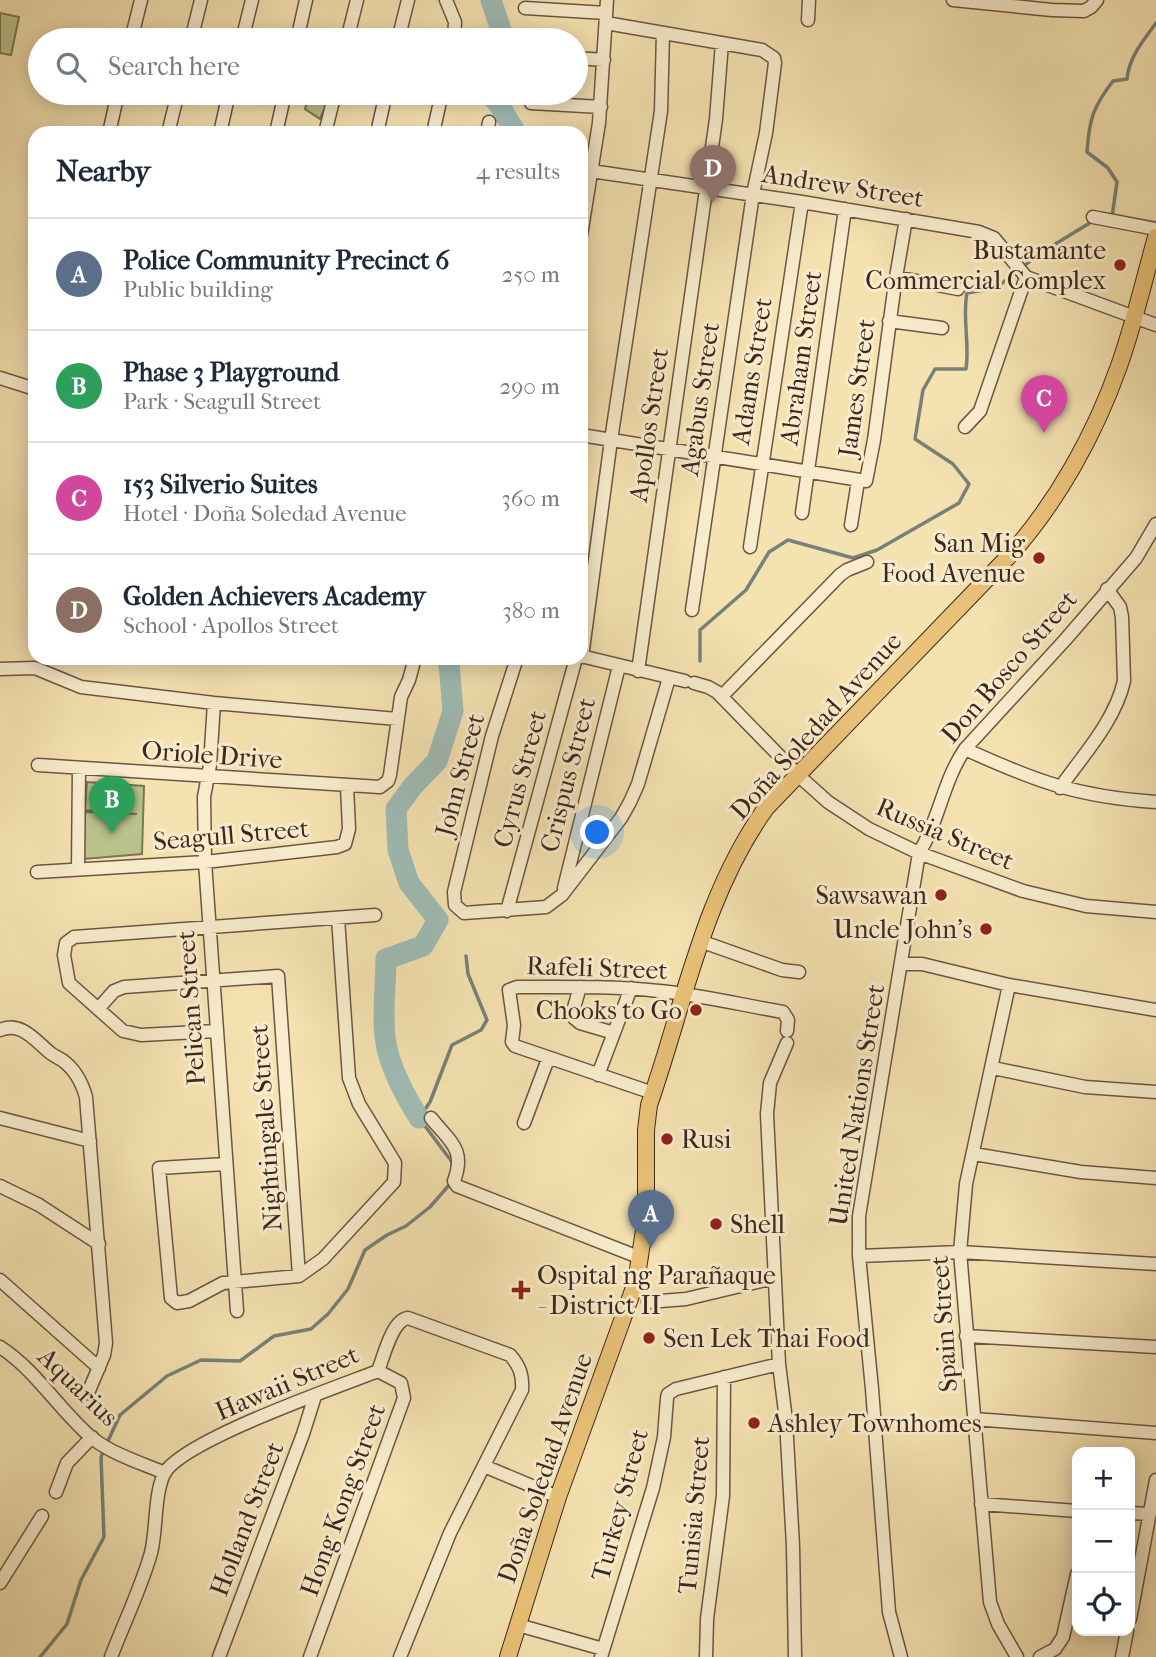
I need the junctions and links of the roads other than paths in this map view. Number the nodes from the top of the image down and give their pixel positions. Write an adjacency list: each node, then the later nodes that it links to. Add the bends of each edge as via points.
1 (141, 0): 15 (street)
2 (201, 0): 16 (street)
3 (252, 0): 17 (street)
4 (306, 0): 18 (street)
5 (356, 0): 19 (street)
6 (408, 0): 20 (street)
7 (446, 0): 21 (street)
8 (810, 0): 14 (street)
9 (953, 0): 11 (street)
10 (1097, 0): 11 (street, via 1084,11)
11 (1016, 3)
12 (525, 8): 13 (street)
13 (606, 12): 22 (street); 25 (street)
14 (808, 20)
15 (134, 28)
16 (194, 28)
17 (245, 28)
18 (300, 28)
19 (350, 28)
20 (401, 28)
21 (455, 28)
22 (663, 33): 23 (street); 45 (street, Cyrus Street, via 661,111)
23 (722, 43): 47 (street, Apollos Street); 48 (street, Agabus Street, via 762,50 775,63)
24 (588, 59): 25 (street)
25 (604, 60): 34 (street)
26 (115, 105): 35 (street)
27 (175, 105): 36 (street)
28 (226, 105): 37 (street)
29 (282, 105): 38 (street)
30 (332, 105): 39 (street)
31 (383, 105): 40 (street)
32 (439, 105): 41 (street)
33 (566, 105): 34 (street)
34 (601, 107): 42 (street)
35 (110, 126)
36 (169, 126)
37 (221, 126)
38 (278, 126)
39 (327, 126)
40 (379, 126)
41 (435, 126)
42 (588, 151)
43 (588, 158): 44 (street)
44 (591, 171): 45 (street, Andrew Street); 46 (street)
45 (650, 178): 47 (street, Andrew Street); 66 (street, Cyrus Street)
46 (588, 184)
47 (706, 187): 48 (street, Andrew Street); 67 (street, Apollos Street)
48 (752, 194): 49 (street, Andrew Street); 68 (street, Agabus Street)
49 (802, 202): 50 (street, Andrew Street); 69 (street, Adams Street)
50 (845, 209): 52 (street, Andrew Street); 70 (street, Abraham Street)
51 (1093, 217): 53 (street)
52 (906, 219): 55 (street, Andrew Street, via 994,237); 56 (street, James Street)
53 (1156, 229)
54 (1156, 237): 58 (main road, Doña Soledad Avenue)
55 (1022, 272): 58 (street); 64 (street, via 980,411)
56 (895, 277): 57 (street); 59 (street, James Street)
57 (958, 289)
58 (1134, 316): 60 (street); 94 (main road, Doña Soledad Avenue, via 1118,367 1078,458 1037,523)
59 (889, 321): 61 (street); 71 (street, James Street, via 874,440)
60 (1156, 325)
61 (942, 328)
62 (0, 378): 63 (street)
63 (28, 386)
64 (965, 427)
65 (588, 436): 66 (street)
66 (611, 440): 67 (street); 78 (street, Cyrus Street)
67 (669, 449): 68 (street); 86 (street, Apollos Street)
68 (715, 457): 69 (street); 79 (street, Agabus Street)
69 (761, 464): 70 (street); 75 (street, Adams Street)
70 (809, 470): 71 (street); 72 (street, Abraham Street)
71 (862, 481): 73 (street, James Street)
72 (802, 513)
73 (851, 525)
74 (1156, 525): 77 (street, Don Bosco Street, via 1136,558)
75 (750, 547)
76 (867, 562): 88 (street, via 840,575)
77 (1107, 589): 91 (street, Don Bosco Street); 97 (street, via 1122,617 1122,691 1107,721)
78 (588, 601)
79 (692, 610)
80 (588, 659): 84 (street)
81 (413, 665): 90 (street)
82 (515, 665): 104 (street, John Street, via 492,736 454,892 455,905 464,913)
83 (578, 665): 104 (street, Cyrus Street)
84 (619, 666): 86 (street); 103 (street, Crispus Street)
85 (0, 669): 89 (street, via 35,668 81,687)
86 (638, 671): 87 (street)
87 (669, 678): 88 (street, via 708,687); 103 (street, via 630,802)
88 (722, 696): 94 (street, Russia Street)
89 (215, 703): 90 (street); 95 (street, Pelican Street)
90 (397, 719): 96 (street, Oriole Drive, via 390,775 384,786)
91 (965, 749): 97 (street); 99 (street, Don Bosco Street, via 944,787 932,832)
92 (38, 765): 93 (street, Oriole Drive)
93 (79, 768): 95 (street, Oriole Drive); 101 (street)
94 (799, 776): 99 (street, Russia Street, via 848,817); 109 (main road, Doña Soledad Avenue, via 766,808 742,844)
95 (206, 778): 96 (street, Oriole Drive); 100 (street, Pelican Street)
96 (347, 786): 100 (street, Seagull Street, via 345,844)
97 (1060, 788): 98 (street, via 1103,798)
98 (1156, 802)
99 (919, 853): 105 (street, Russia Street, via 1056,900); 110 (street, United Nations Street)
100 (205, 862): 101 (street, Seagull Street); 108 (street, Pelican Street)
101 (78, 869): 102 (street, Seagull Street)
102 (37, 872)
103 (562, 895): 104 (street, via 546,907)
104 (507, 911)
105 (1156, 912)
106 (375, 915): 107 (street)
107 (338, 918): 108 (street); 140 (street, via 349,1078 396,1172 383,1195 323,1259)
108 (208, 926): 112 (street, Pelican Street); 117 (street, via 70,940 64,949 69,984)
109 (700, 941): 111 (street); 116 (main road, Doña Soledad Avenue)
110 (901, 964): 113 (street, via 922,964); 137 (street, United Nations Street, via 859,1216)
111 (799, 972)
112 (213, 981): 117 (street, via 124,987); 120 (street, Pelican Street); 140 (street, Nightingale Street, via 278,976)
113 (1009, 985): 118 (street); 123 (street, Spain Street)
114 (580, 987): 115 (street, Rafeli Street); 121 (street, via 574,1018); 122 (street, Rafeli Street, via 509,990 513,1044)
115 (631, 988): 116 (street, Rafeli Street); 121 (street)
116 (684, 994): 126 (main road, Doña Soledad Avenue); 141 (street, Rafeli Street, via 783,1012 788,1020 787,1037 770,1083 767,1114)
117 (98, 1009): 120 (street, via 134,1035)
118 (1156, 1010)
119 (0, 1030): 130 (street, via 8,1026 22,1029 76,1074 90,1115)
120 (216, 1031): 132 (street, Pelican Street)
121 (614, 1033): 124 (street)
122 (548, 1059): 124 (street); 129 (street)
123 (993, 1068): 125 (street, via 1085,1087); 131 (street, Spain Street)
124 (598, 1075): 126 (street)
125 (1156, 1092)
126 (653, 1093): 138 (main road, Doña Soledad Avenue, via 647,1113)
127 (0, 1118): 130 (street)
128 (431, 1118): 138 (street, via 459,1157 457,1186)
129 (524, 1123)
130 (90, 1141): 135 (street)
131 (974, 1154): 133 (street, via 1081,1172); 136 (street, Spain Street, via 964,1199)
132 (225, 1164): 143 (street, Pelican Street); 143 (street, via 165,1166 158,1174 173,1302 189,1301 212,1287)
133 (1156, 1178)
134 (0, 1186): 135 (street)
135 (99, 1244): 150 (street, via 106,1343)
136 (960, 1252): 137 (street); 139 (street); 146 (street, Spain Street)
137 (859, 1256): 181 (street, United Nations Street, via 889,1612)
138 (641, 1258): 162 (main road, Doña Soledad Avenue, via 629,1305)
139 (1156, 1264)
140 (299, 1276): 143 (street)
141 (774, 1278): 144 (street, via 675,1301); 149 (street)
142 (0, 1280): 150 (street)
143 (235, 1281): 145 (street, Pelican Street)
144 (648, 1302)
145 (237, 1311)
146 (966, 1336): 148 (street); 155 (street, Spain Street)
147 (0, 1347): 157 (street, Aquarius)
148 (1156, 1347)
149 (779, 1364): 152 (street, Turkey Street); 180 (street, via 789,1469)
150 (99, 1368): 153 (street)
151 (378, 1371): 154 (street, Hawaii Street); 158 (street, Hawaii Street, via 403,1318 510,1355 521,1372 522,1390); 176 (street, Hong Kong Street, via 401,1383 404,1398)
152 (724, 1377): 173 (street, Turkey Street, via 668,1394 653,1488); 179 (street, Tunisia Street, via 723,1496)
153 (88, 1393)
154 (315, 1396): 159 (street, Hawaii Street, via 199,1445); 175 (street, Holland Street)
155 (974, 1419): 156 (street); 163 (street, Spain Street)
156 (1156, 1433)
157 (95, 1440): 159 (street, Aquarius); 161 (street, via 67,1463)
158 (484, 1466): 162 (street); 177 (street, Hawaii Street, via 450,1534)
159 (165, 1473): 174 (street, via 150,1553)
160 (1156, 1480): 166 (street)
161 (56, 1492)
162 (558, 1497): 171 (main road, Doña Soledad Avenue)
163 (981, 1504): 164 (street); 182 (street, Spain Street, via 990,1602)
164 (1072, 1511)
165 (1135, 1513): 166 (street)
166 (1150, 1514): 169 (street)
167 (43, 1516): 168 (street)
168 (0, 1583)
169 (1135, 1593)
170 (1072, 1596): 183 (street, via 1063,1637 1055,1649)
171 (518, 1625): 173 (street); 178 (main road, Doña Soledad Avenue)
172 (1127, 1636): 184 (street)
173 (602, 1653)
174 (111, 1657)
175 (219, 1657)
176 (310, 1657)
177 (400, 1657)
178 (508, 1657)
179 (706, 1657)
180 (795, 1657)
181 (901, 1657)
182 (1017, 1657)
183 (1040, 1657)
184 (1122, 1657)

